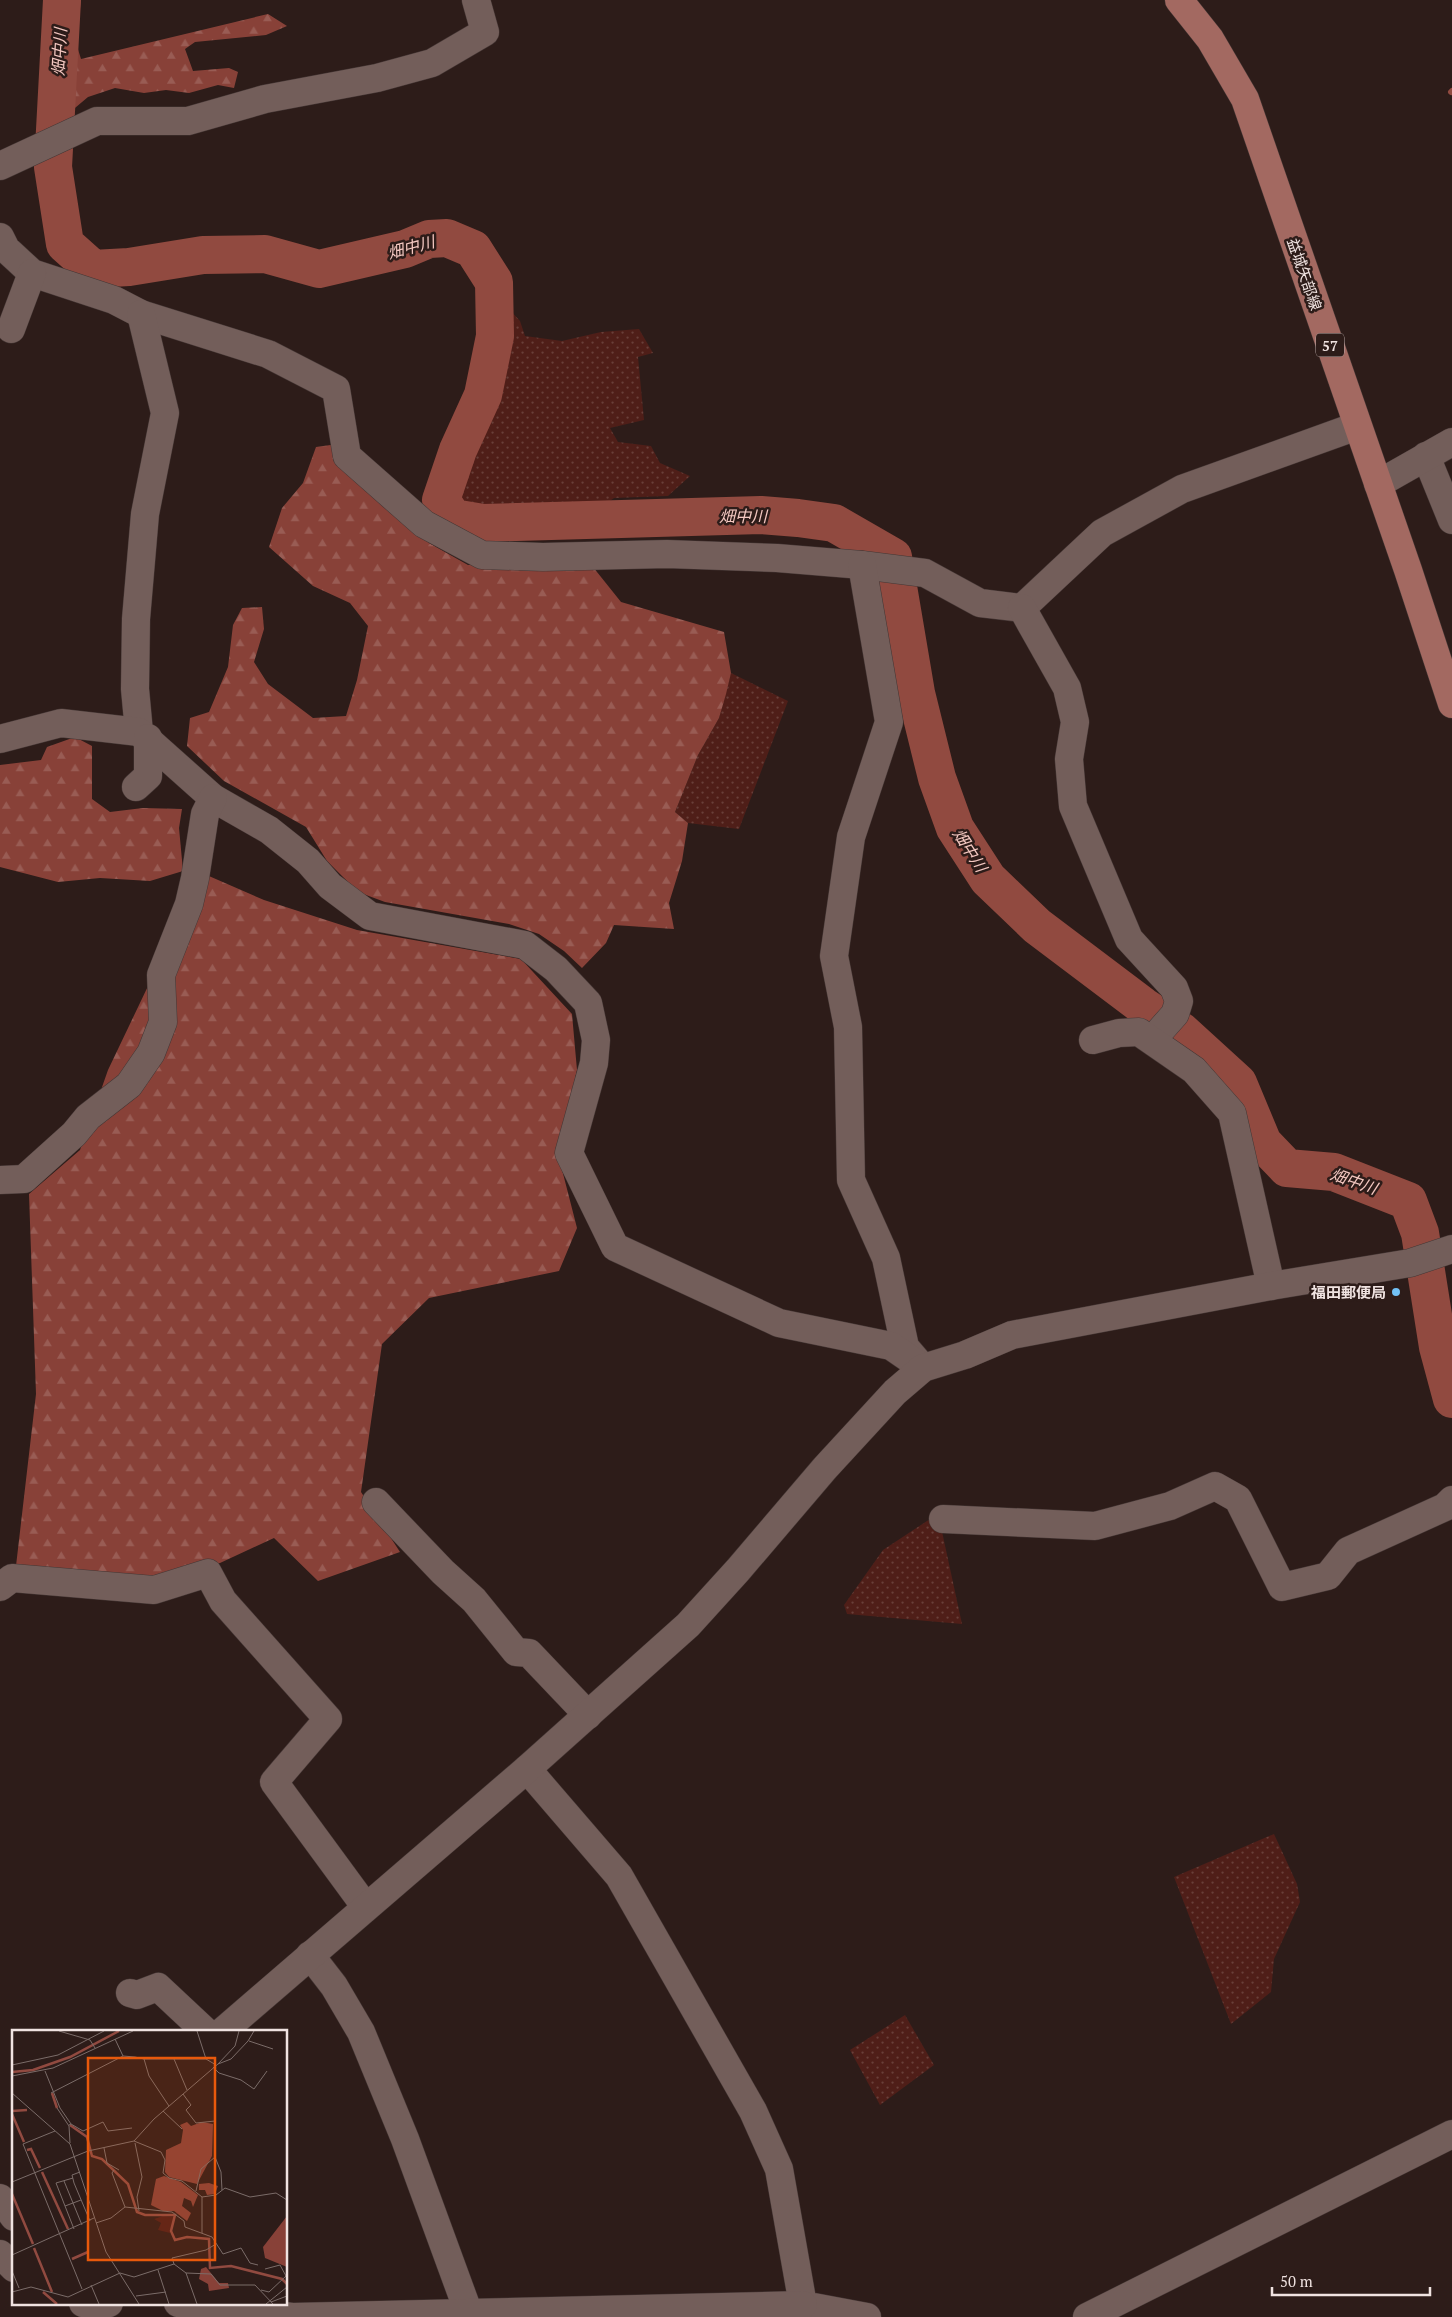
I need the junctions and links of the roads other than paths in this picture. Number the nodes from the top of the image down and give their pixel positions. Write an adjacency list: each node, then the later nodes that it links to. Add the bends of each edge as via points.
1 (476, 0): 3 (street, via 485,32 432,63 377,78 265,99 188,121 97,121)
2 (1179, 0): 8 (main road, 益城矢部線 / 57, via 1210,39 1245,99)
3 (0, 166)
4 (2, 246): 5 (street)
5 (32, 273): 6 (street, via 114,300); 7 (street)
6 (141, 314): 13 (street, via 268,354 336,389 347,456 424,524 482,554 543,557 667,554); 16 (street, via 165,413 145,514 136,619 136,689)
7 (11, 329)
8 (1357, 426): 11 (main road, 益城矢部線 / 57); 14 (street, via 1182,488 1102,533)
9 (1452, 442): 10 (street)
10 (1426, 456): 11 (street); 12 (street)
11 (1378, 484): 15 (main road, 益城矢部線 / 57)
12 (1452, 520)
13 (866, 565): 14 (street, via 925,573 980,603); 25 (street, via 889,722 851,838 834,956 848,1028 851,1180 886,1258 905,1347)
14 (1022, 608): 20 (street, via 1067,688 1075,722 1069,758 1073,806 1129,939 1174,988 1179,1001 1175,1014)
15 (1452, 704)
16 (143, 735): 17 (street, via 61,723); 18 (street, via 148,776); 19 (street)
17 (0, 739)
18 (136, 787)
19 (213, 798): 22 (street, via 205,814 189,904 161,975 163,1022 151,1053 129,1085 88,1117 24,1180); 25 (street, via 268,830 308,860 330,886 370,916 525,945 556,969 588,1003 596,1040 594,1064 569,1153 615,1246 779,1323 891,1346)
20 (1155, 1037): 21 (street, via 1139,1032); 24 (street, via 1194,1070 1232,1113)
21 (1093, 1040)
22 (0, 1180)
23 (1450, 1250): 24 (street, via 1410,1263)
24 (1271, 1286): 25 (street, via 1012,1335)
25 (923, 1368): 30 (street, via 895,1392 688,1625)
26 (1452, 1500): 28 (street, via 1445,1508 1348,1551 1328,1576 1282,1587 1238,1499 1214,1486 1170,1506 1095,1526)
27 (376, 1502): 30 (street, via 474,1600 516,1652 529,1654)
28 (943, 1519)
29 (0, 1588): 32 (street, via 12,1578 154,1590 208,1573 223,1601 328,1719 274,1782)
30 (588, 1715): 31 (street)
31 (527, 1769): 32 (street); 45 (street, via 619,1876 753,2111 779,2169)
32 (365, 1906): 33 (street)
33 (310, 1955): 36 (street); 46 (street, via 334,1986 362,2032)
34 (130, 1993): 35 (street, via 137,1995 158,1987)
35 (204, 2030)
36 (224, 2030)
37 (1452, 2134): 48 (street)
38 (0, 2198): 39 (street)
39 (12, 2214)
40 (12, 2218): 41 (street)
41 (0, 2225)
42 (0, 2254): 43 (street)
43 (12, 2266)
44 (186, 2304): 46 (street, via 292,2317)
45 (803, 2305): 46 (street); 47 (street)
46 (468, 2311)
47 (867, 2317)
48 (1087, 2317)

